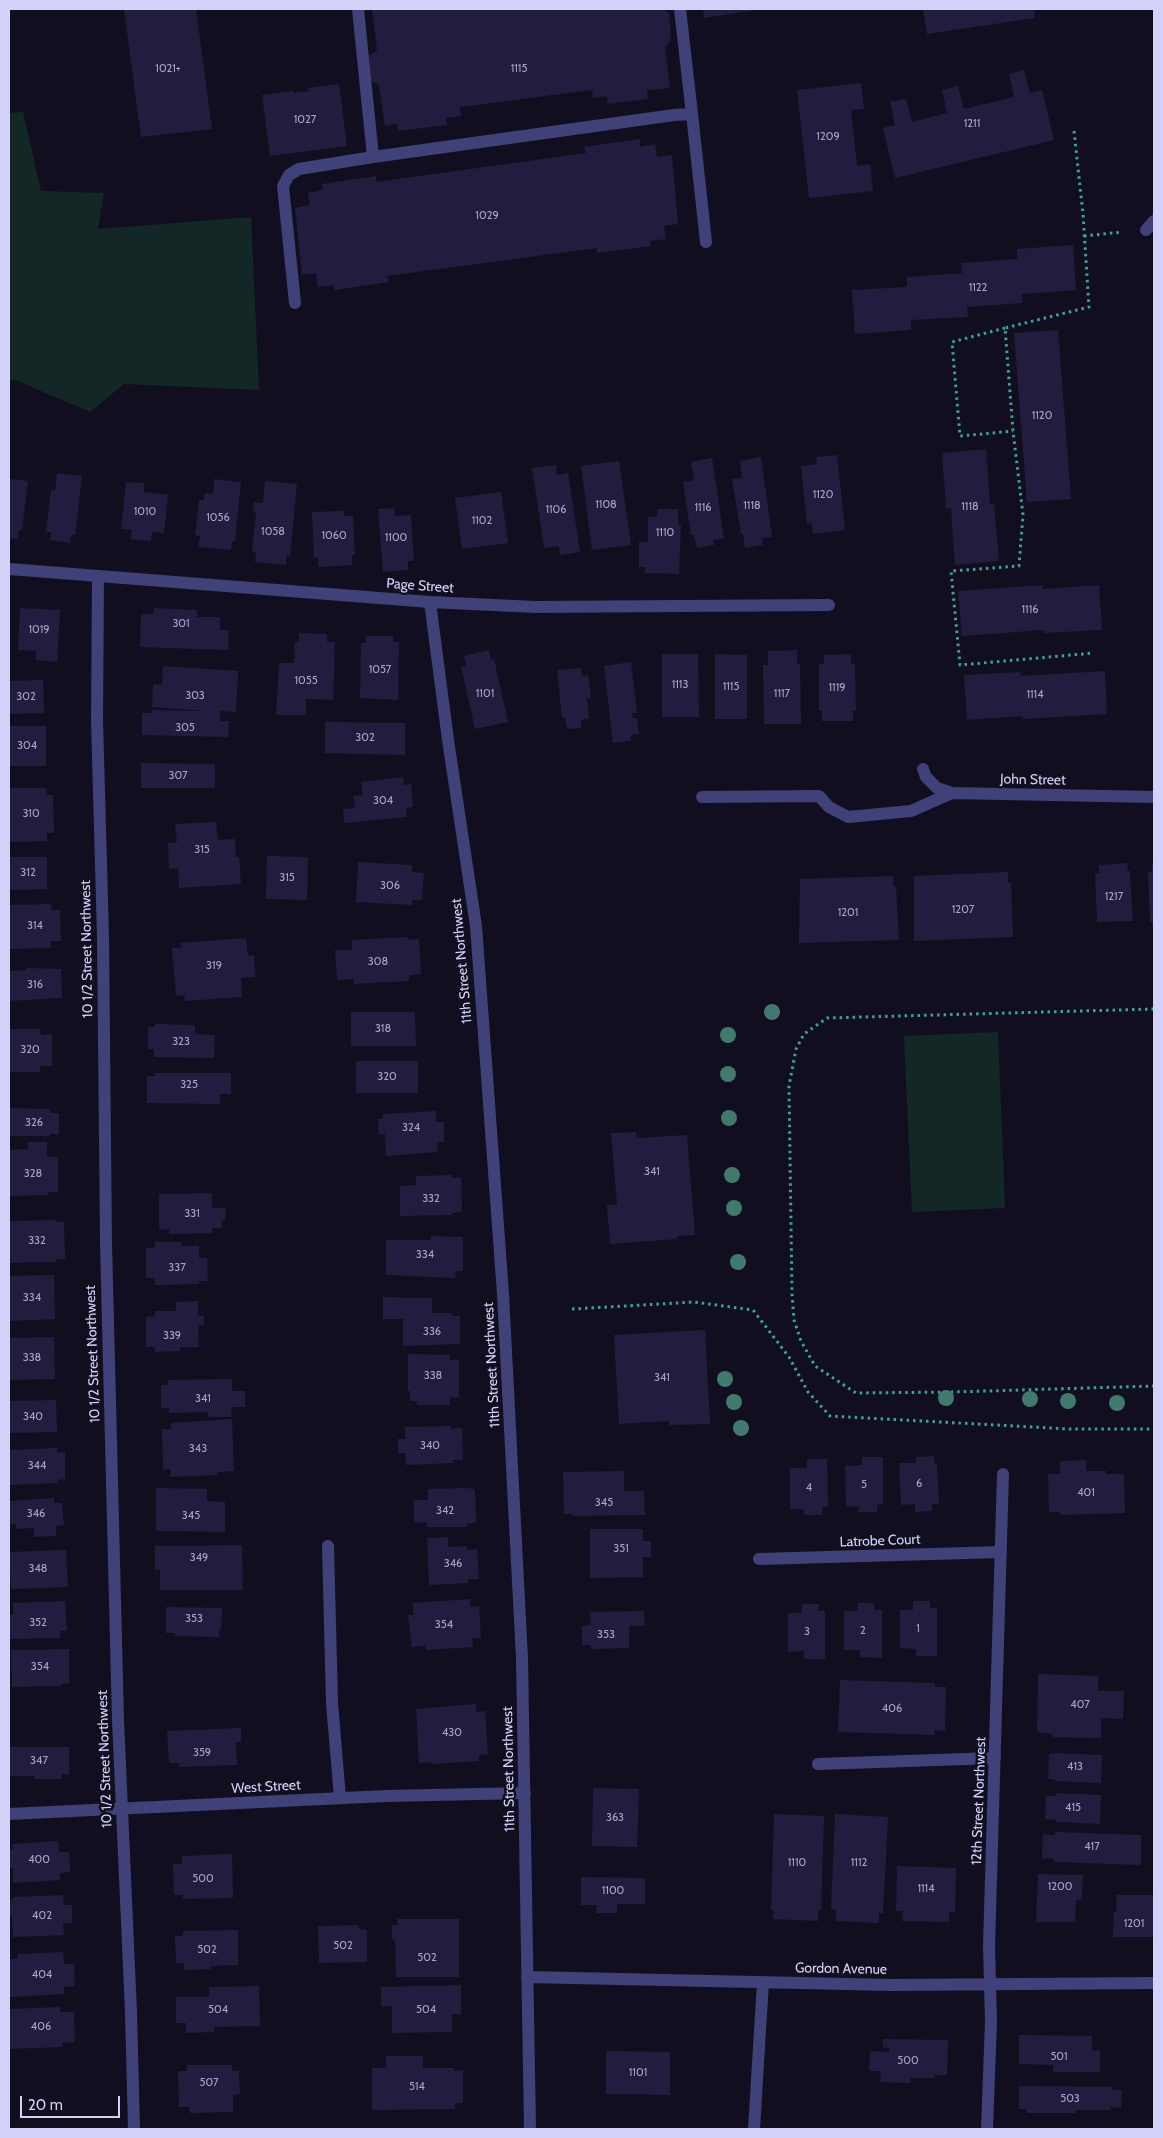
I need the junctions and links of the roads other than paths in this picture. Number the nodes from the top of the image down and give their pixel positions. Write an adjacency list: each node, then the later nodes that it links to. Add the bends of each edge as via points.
1 (358, 9): 4 (street)
2 (680, 9): 3 (street)
3 (692, 114): 4 (street); 5 (street)
4 (373, 158): 6 (street, via 299,169 283,186)
5 (706, 242)
6 (295, 303)
7 (9, 569): 8 (street, Page Street)
8 (98, 577): 9 (street, Page Street); 23 (street, 10 1/2 Street Northwest, via 97,720 106,1243)
9 (430, 602): 10 (street, Page Street, via 535,607); 21 (street, 11th Street Northwest, via 476,926 505,1316 522,1658)
10 (829, 605)
11 (923, 769): 12 (street, John Street, via 937,788)
12 (952, 793): 13 (street, via 911,811 848,816 829,807 819,796); 14 (street, John Street)
13 (702, 797)
14 (1154, 797)
15 (1004, 1474): 17 (street, 12th Street Northwest)
16 (328, 1546): 22 (street, via 332,1703)
17 (1001, 1552): 18 (street, Latrobe Court); 19 (street, 12th Street Northwest)
18 (759, 1559)
19 (995, 1758): 20 (street); 27 (street, 12th Street Northwest)
20 (818, 1764)
21 (525, 1792): 22 (street, West Street); 25 (street, 11th Street Northwest)
22 (340, 1798): 23 (street, West Street)
23 (122, 1809): 24 (street, West Street); 29 (street, 10 1/2 Street Northwest)
24 (9, 1814)
25 (527, 1977): 26 (street, Gordon Avenue); 30 (street, 11th Street Northwest)
26 (764, 1982): 27 (street, Gordon Avenue); 31 (street)
27 (990, 1983): 28 (street, Gordon Avenue); 32 (street, 12th Street Northwest)
28 (1154, 1983)
29 (134, 2129)
30 (530, 2129)
31 (754, 2129)
32 (987, 2129)

